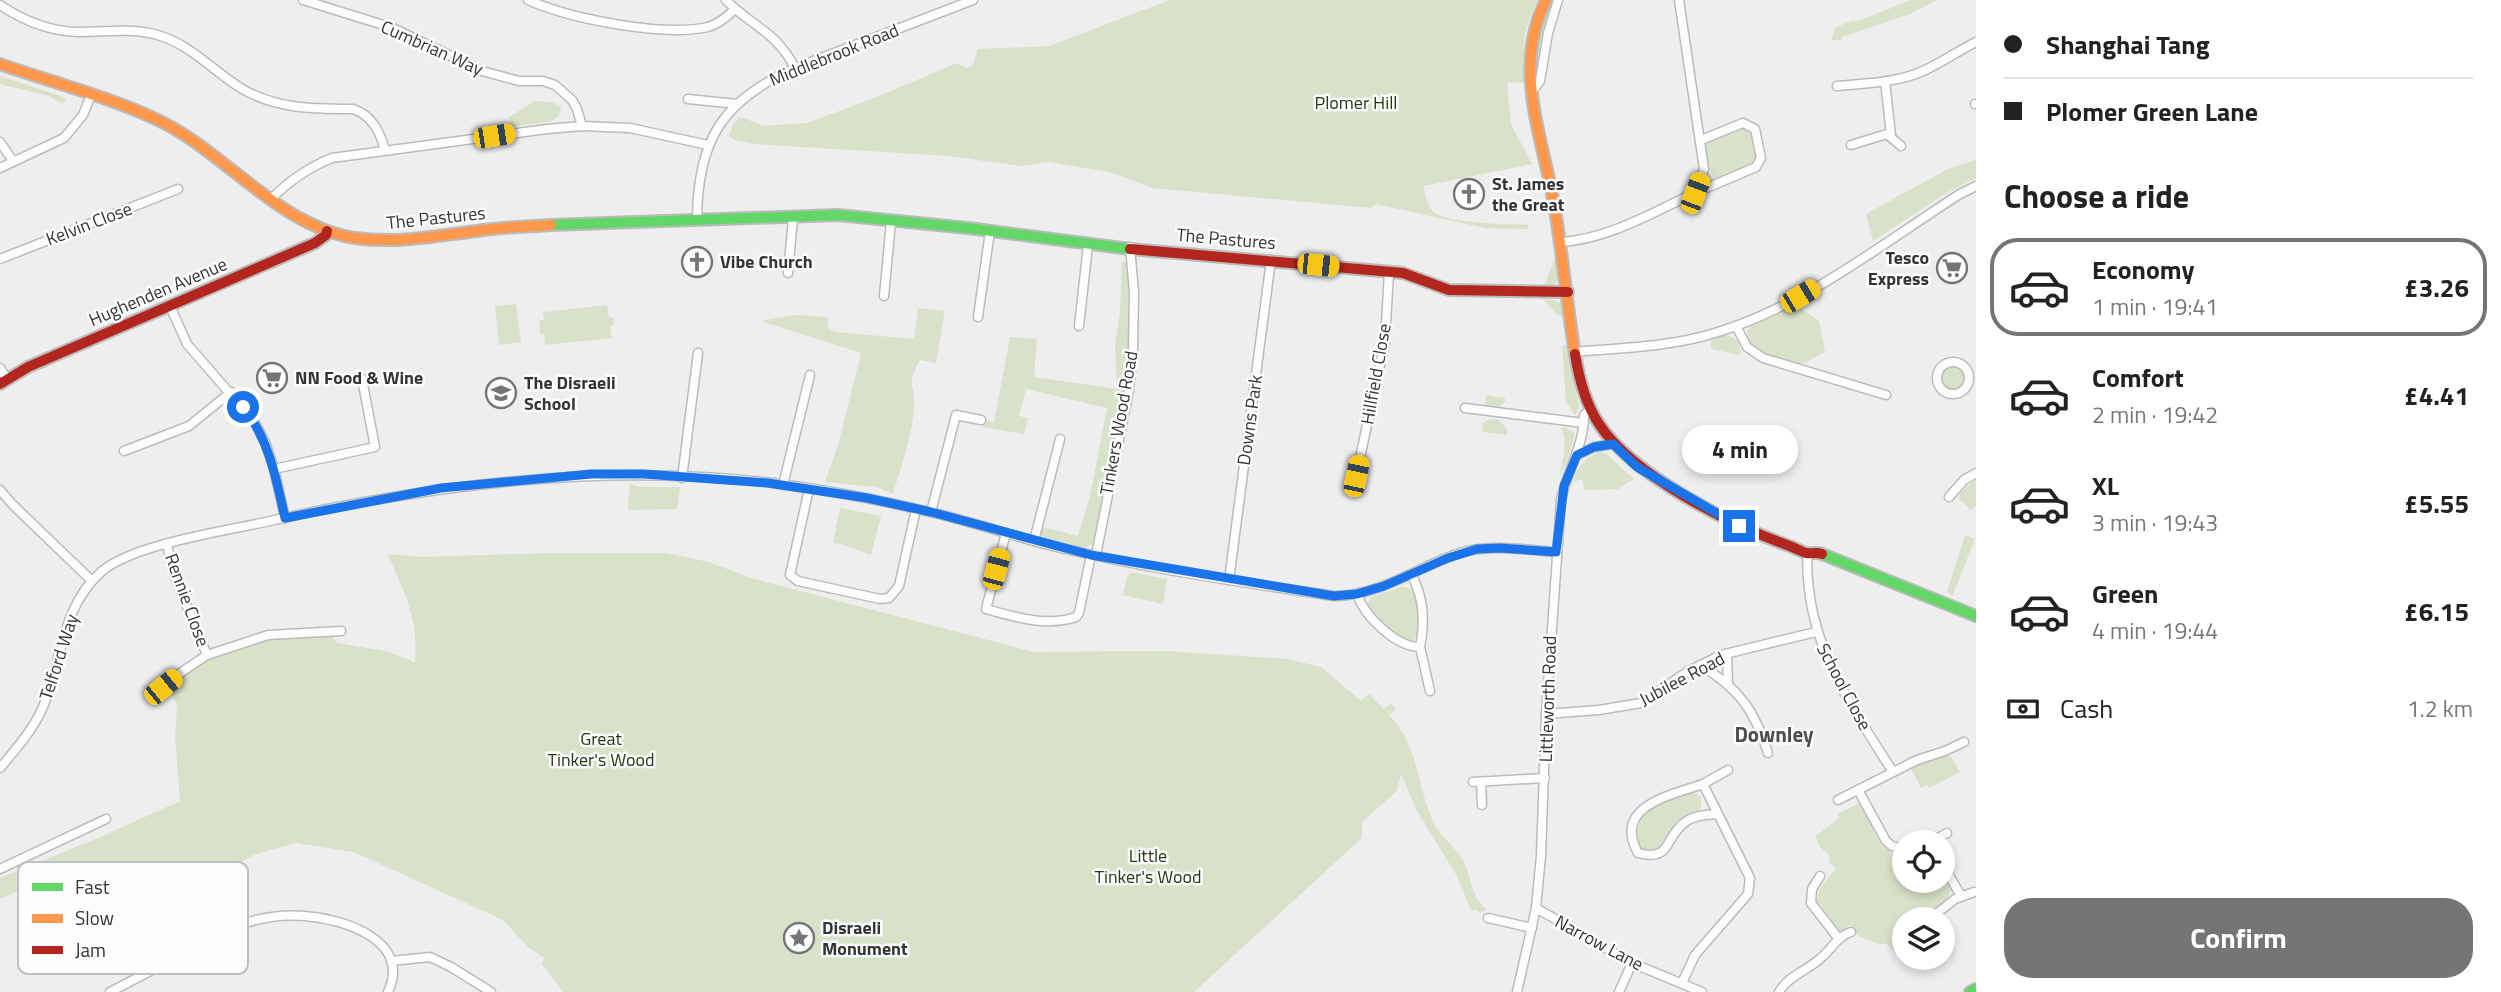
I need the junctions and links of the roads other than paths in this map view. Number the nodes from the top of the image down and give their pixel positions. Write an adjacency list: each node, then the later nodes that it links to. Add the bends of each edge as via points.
1 (303, 0): 19 (street, Cumbrian Way, via 393,28 482,71 555,85 572,100)
2 (528, 0): 9 (street, via 583,16 687,29 709,27)
3 (726, 0): 9 (street)
4 (973, 0): 12 (street, Middlebrook Road)
5 (1546, 0): 15 (street, via 1531,43)
6 (1558, 0): 15 (street, via 1540,81)
7 (1679, 0): 21 (street)
8 (0, 5): 26 (street, via 54,30 134,30 165,37 195,52 241,88 276,103 360,111 374,124)
9 (735, 9): 12 (street, via 769,33)
10 (1976, 42): 13 (street, via 1924,71)
11 (0, 64): 16 (street, The Pastures)
12 (795, 68): 18 (street, Middlebrook Road, via 772,78)
13 (1885, 81): 14 (street); 20 (street)
14 (1837, 86)
15 (1531, 93): 38 (street)
16 (91, 95): 27 (street, via 83,115 64,138); 32 (street, The Pastures, via 192,139)
17 (688, 99): 18 (street)
18 (737, 104): 23 (street, Middlebrook Road)
19 (582, 126): 23 (street, via 631,128); 26 (street)
20 (1891, 135): 24 (street); 25 (street)
21 (1700, 140): 31 (street, via 1704,169); 31 (street, via 1743,123 1755,129 1761,159 1756,167)
22 (0, 142): 27 (street)
23 (708, 145): 33 (street, Middlebrook Road, via 700,173)
24 (1851, 145)
25 (1901, 146)
26 (385, 150): 32 (street, via 316,164)
27 (13, 161): 28 (street)
28 (0, 168)
29 (1976, 186): 50 (street, via 1800,296)
30 (178, 189): 41 (street, Kelvin Close)
31 (1695, 193): 38 (street, via 1581,241)
32 (271, 200): 36 (street, The Pastures)
33 (697, 218): 34 (street, The Pastures); 36 (street, The Pastures, via 481,230 392,242)
34 (793, 218): 35 (street, The Pastures, via 838,215); 44 (street)
35 (891, 222): 37 (street, The Pastures); 46 (street)
36 (327, 231): 47 (street, Hughenden Avenue, via 315,243)
37 (990, 231): 39 (street, The Pastures); 48 (street)
38 (1560, 242): 45 (street)
39 (1087, 245): 40 (street, The Pastures); 49 (street)
40 (1130, 247): 42 (street, The Pastures); 84 (street, Tinkers Wood Road, via 1133,351 1129,390)
41 (0, 259)
42 (1271, 260): 43 (street, The Pastures); 87 (street, Downs Park)
43 (1389, 272): 45 (street, The Pastures, via 1450,290); 70 (street, Hillfield Close, via 1385,342)
44 (788, 274)
45 (1568, 292): 51 (street)
46 (884, 296)
47 (170, 306): 57 (street, Hughenden Avenue); 58 (street, via 187,344)
48 (978, 317)
49 (1079, 326)
50 (1736, 326): 51 (street, via 1674,343); 59 (street, via 1747,347 1763,358)
51 (1574, 352): 61 (street)
52 (698, 353): 71 (street)
53 (0, 368): 57 (street)
54 (1972, 373): 54 (street, via 1961,364 1947,363 1937,381 1945,392 1957,394 1966,389)
55 (810, 375): 72 (street)
56 (362, 379): 68 (street, via 375,447)
57 (3, 381)
58 (231, 392): 66 (street, via 189,426); 68 (street, via 254,421)
59 (1886, 395)
60 (1465, 408): 63 (street)
61 (1590, 410): 63 (street, Littleworth Road); 65 (street)
62 (981, 420): 77 (street, via 956,415)
63 (1584, 423): 67 (street, Littleworth Road)
64 (1060, 439): 80 (street)
65 (1613, 444): 67 (street); 83 (street, via 1637,467 1739,526)
66 (124, 452)
67 (1577, 455): 82 (street, Littleworth Road, via 1562,493)
68 (274, 469): 78 (street)
69 (1976, 473): 75 (street)
70 (1356, 476)
71 (682, 478): 72 (street, Telford Way); 78 (street, Telford Way, via 591,474 441,488)
72 (783, 485): 73 (street, Telford Way)
73 (809, 489): 76 (street, Telford Way); 76 (street, via 790,575 798,581 880,599 899,586)
74 (0, 490): 86 (street)
75 (1949, 497)
76 (916, 509): 77 (street, Telford Way)
77 (931, 512): 79 (street, Telford Way)
78 (285, 518): 81 (street, Telford Way)
79 (1006, 533): 80 (street, Telford Way); 84 (street, Tinkers Wood Road, via 986,609 1018,618 1076,617)
80 (1034, 541): 84 (street, Telford Way)
81 (167, 545): 86 (street, Telford Way, via 128,555); 93 (street, Rennie Close, via 176,580)
82 (1556, 552): 85 (street, Telford Way, via 1477,549); 99 (street, Littleworth Road)
83 (1808, 554): 89 (street, via 1829,556); 91 (street, School Close)
84 (1093, 555): 87 (street, Telford Way)
85 (1412, 575): 88 (street, Telford Way); 92 (street, via 1422,600)
86 (92, 580): 102 (street, Telford Way, via 69,621 43,708)
87 (1229, 580): 88 (street, Telford Way, via 1334,596)
88 (1357, 594): 92 (street, via 1369,616 1399,642)
89 (1976, 615)
90 (341, 631): 93 (street, Rennie Close, via 268,635)
91 (1816, 632): 94 (street, Jubilee Road); 104 (street, School Close, via 1835,676)
92 (1419, 648): 97 (street)
93 (207, 654): 98 (street, Rennie Close)
94 (1727, 654): 95 (street, Jubilee Road); 96 (street)
95 (1700, 665): 96 (street); 99 (street, Jubilee Road, via 1641,703)
96 (1728, 685): 101 (street, via 1754,714)
97 (1430, 691)
98 (153, 696)
99 (1546, 714): 105 (street, Littleworth Road)
100 (1964, 742): 104 (street)
101 (1768, 753)
102 (1, 765)
103 (1728, 770): 106 (street)
104 (1893, 772): 107 (street)
105 (1545, 778): 109 (street, via 1477,782); 119 (street, Littleworth Road)
106 (1703, 784): 110 (street); 110 (street, via 1646,804 1634,820 1632,842 1638,853 1658,855 1687,820)
107 (1858, 790): 108 (street); 112 (street)
108 (1838, 800)
109 (1482, 805)
110 (1717, 814): 128 (street, via 1751,884 1742,903 1695,955)
111 (106, 819): 113 (street)
112 (1892, 846)
113 (0, 869)
114 (1821, 876): 124 (street, via 1812,889 1811,903)
115 (1955, 886): 117 (street)
116 (1974, 892): 117 (street)
117 (1961, 896): 118 (street)
118 (1944, 907)
119 (1536, 908): 122 (street, Littleworth Road); 126 (street, Narrow Lane)
120 (1488, 918): 122 (street)
121 (248, 922): 125 (street, via 283,915 320,918 362,931 382,944)
122 (1532, 928): 134 (street, Littleworth Road)
123 (1851, 932): 124 (street)
124 (1839, 939): 137 (street)
125 (391, 961): 132 (street, via 393,982); 133 (street, via 429,957)
126 (1632, 963): 128 (street, Narrow Lane); 135 (street)
127 (152, 974): 129 (street)
128 (1682, 983): 136 (street, Narrow Lane)
129 (126, 989): 131 (street)
130 (1976, 989): 138 (street)
131 (110, 992)
132 (388, 992)
133 (491, 992)
134 (1517, 992)
135 (1619, 992)
136 (1702, 992)
137 (1779, 992)
138 (1970, 992)

